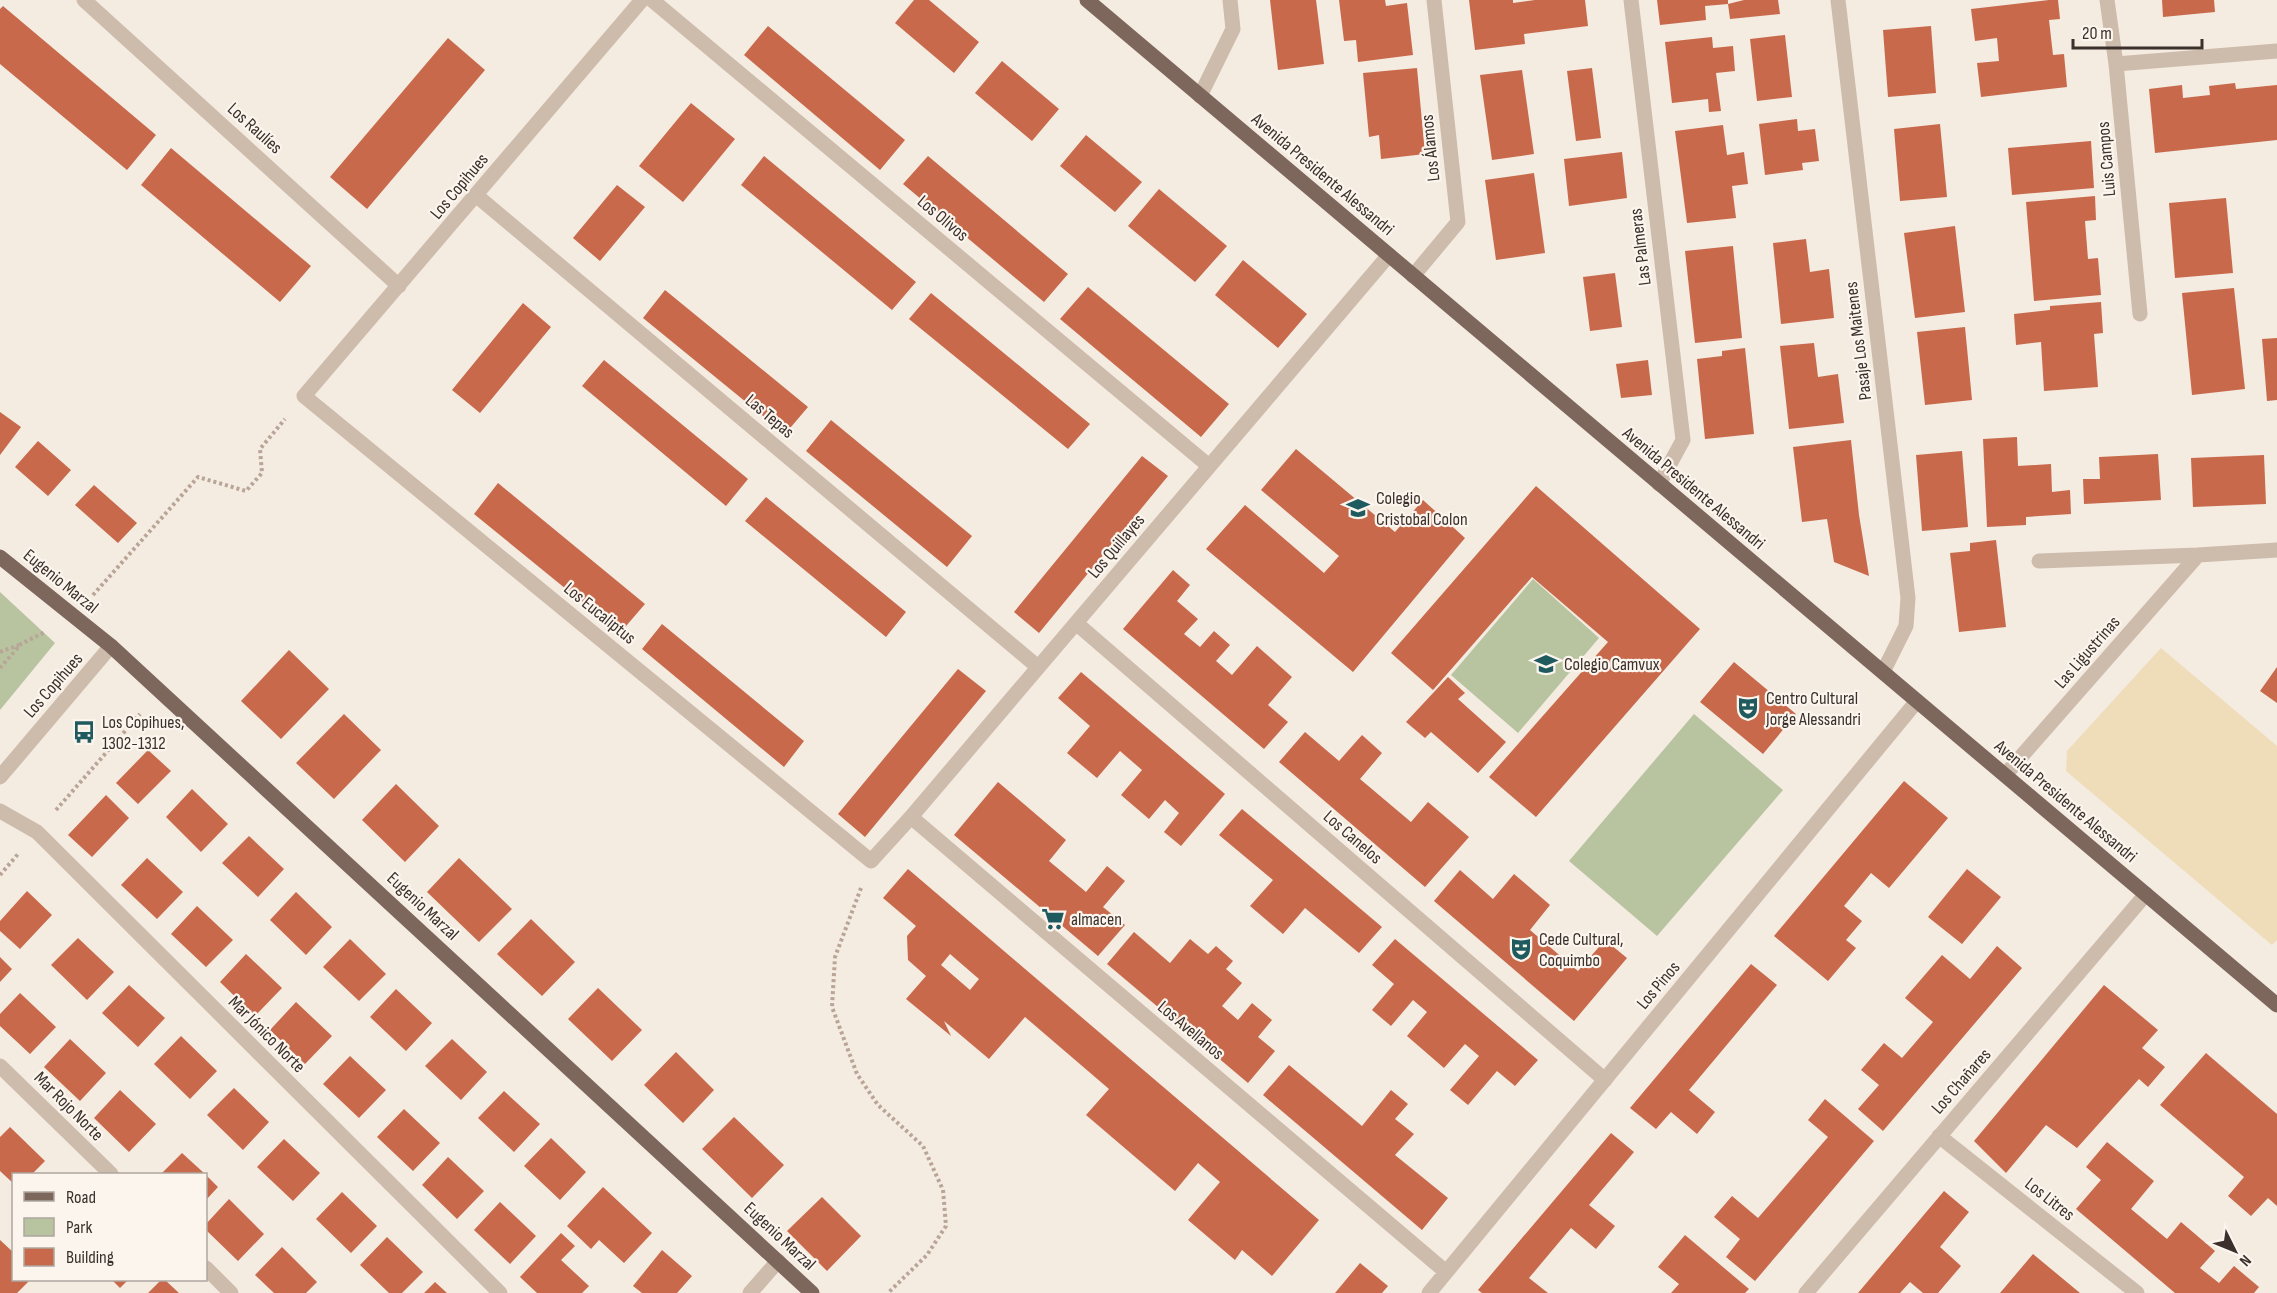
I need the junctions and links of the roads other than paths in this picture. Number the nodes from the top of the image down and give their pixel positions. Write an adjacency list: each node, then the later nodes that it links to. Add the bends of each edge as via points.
1 (84, 0): 16 (street, Los Raulíes)
2 (642, 0): 13 (street, Los Copihues)
3 (652, 0): 19 (street, Los Olivos)
4 (1086, 0): 12 (main road, Avenida Presidente Alessandri)
5 (1230, 0): 12 (street, via 1233,29)
6 (1434, 0): 15 (street, Los Álamos, via 1458,222)
7 (1631, 0): 20 (street, Las Palmeras, via 1683,440)
8 (1838, 0): 28 (street, Pasaje Los Maitenes, via 1908,598 1906,626)
9 (2107, 0): 11 (street, Luis Campos)
10 (2277, 51): 11 (street)
11 (2116, 64): 17 (street, Luis Campos)
12 (1200, 96): 14 (main road, Avenida Presidente Alessandri)
13 (477, 196): 16 (street, Los Copihues); 27 (street, Las Tepas)
14 (1389, 255): 15 (main road, Avenida Presidente Alessandri); 19 (street, Los Quillayes)
15 (1413, 276): 20 (main road, Avenida Presidente Alessandri)
16 (399, 286): 18 (street, Los Copihues)
17 (2140, 314)
18 (304, 396): 34 (street, Los Eucaliptus)
19 (1209, 466): 25 (street, Los Quillayes)
20 (1659, 484): 28 (main road, Avenida Presidente Alessandri)
21 (2277, 550): 22 (street)
22 (2198, 555): 24 (street); 30 (street, Las Ligustrinas)
23 (0, 557): 26 (main road, Eugenio Marzal)
24 (2039, 561)
25 (1076, 623): 27 (street, Los Quillayes); 38 (street, Los Canelos)
26 (111, 646): 31 (street, Los Copihues); 41 (main road, Eugenio Marzal)
27 (1038, 667): 33 (street, Los Quillayes)
28 (1883, 672): 29 (main road, Avenida Presidente Alessandri)
29 (1917, 701): 30 (main road, Avenida Presidente Alessandri); 38 (street, Los Pinos)
30 (2005, 775): 35 (main road, Avenida Presidente Alessandri)
31 (0, 777)
32 (0, 811): 45 (street, Mar Jónico Norte, via 37,832)
33 (911, 817): 34 (street, Los Quillayes); 43 (street, Los Avellanos)
34 (871, 861)
35 (2146, 894): 36 (main road, Avenida Presidente Alessandri); 39 (street, Los Chañares)
36 (2277, 1005)
37 (0, 1065): 40 (street, Mar Rojo Norte)
38 (1605, 1080): 43 (street, Los Pinos)
39 (1940, 1136): 49 (street, Los Chañares); 50 (street, Los Litres)
40 (110, 1173)
41 (778, 1260): 46 (street); 47 (main road, Eugenio Marzal)
42 (207, 1269): 44 (street)
43 (1446, 1272): 48 (street, Los Pinos)
44 (231, 1293)
45 (500, 1293)
46 (750, 1293)
47 (812, 1293)
48 (1429, 1293)
49 (1806, 1293)
50 (2137, 1293)

